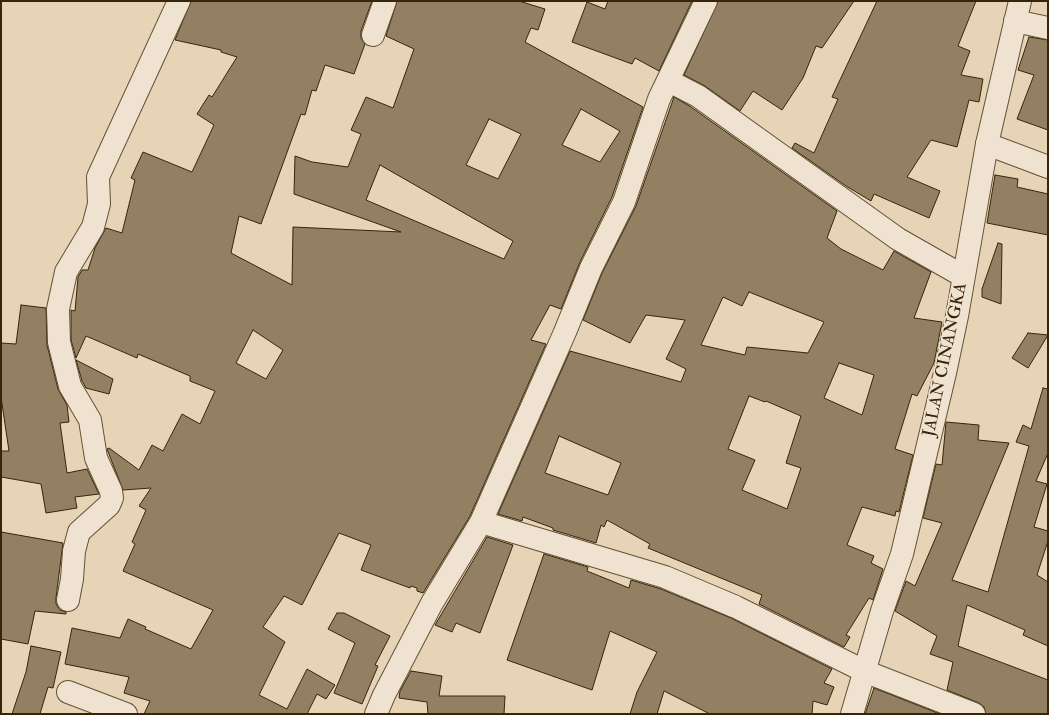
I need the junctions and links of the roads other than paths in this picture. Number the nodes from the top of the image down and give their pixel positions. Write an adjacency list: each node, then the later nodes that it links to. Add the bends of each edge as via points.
1 (179, 1): 12 (street, via 98,177 99,204 93,227 66,272 58,309 59,342 70,386 90,420 96,458 111,490 112,498 109,505 79,532)
2 (386, 1): 6 (street)
3 (706, 1): 7 (street)
4 (1018, 11): 5 (street); 8 (street, JALAN CINANGKA)
5 (1048, 28)
6 (373, 35)
7 (669, 82): 10 (street, via 698,96 898,239); 11 (street, via 659,99 624,202 591,268)
8 (987, 144): 9 (street); 10 (street, JALAN CINANGKA)
9 (1048, 167)
10 (963, 276): 13 (street, JALAN CINANGKA, via 945,373 902,554)
11 (481, 522): 13 (street, via 665,577 736,607); 16 (street, via 432,603)
12 (68, 600)
13 (864, 671): 17 (street, JALAN CINANGKA); 18 (street)
14 (68, 692): 15 (street)
15 (126, 714)
16 (376, 714)
17 (852, 714)
18 (974, 714)

